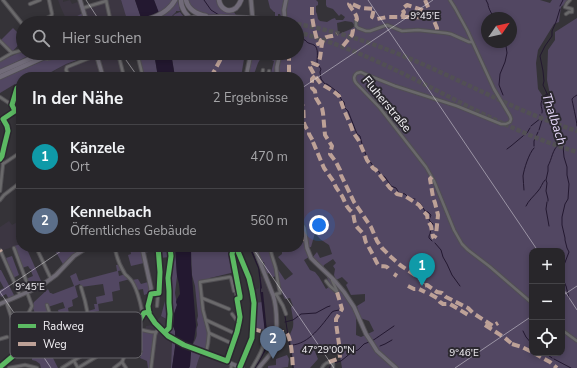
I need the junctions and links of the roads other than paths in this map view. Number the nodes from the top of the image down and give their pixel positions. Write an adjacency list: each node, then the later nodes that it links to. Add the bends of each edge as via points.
1 (3, 0): 18 (street)
2 (40, 0): 15 (street)
3 (49, 0): 19 (street, via 52,13)
4 (80, 0): 16 (main road)
5 (176, 0): 22 (highway)
6 (180, 0): 23 (highway, via 179,5)
7 (186, 0): 24 (highway, via 190,8)
8 (220, 0): 9 (highway, via 220,4 227,10 233,9)
9 (240, 0)
10 (251, 0): 25 (main road)
11 (286, 0): 26 (main road)
12 (450, 0): 29 (street, Fluherstraße)
13 (570, 0): 17 (street, via 565,7 572,9 572,12)
14 (106, 1): 16 (street); 21 (street)
15 (30, 4)
16 (83, 8): 20 (main road)
17 (566, 14)
18 (16, 16)
19 (49, 16)
20 (85, 16)
21 (109, 16)
22 (157, 16)
23 (184, 16)
24 (204, 16)
25 (252, 16)
26 (284, 16)
27 (356, 21): 29 (street, via 356,26 366,31 387,25 402,30 446,33)
28 (0, 41): 31 (street)
29 (472, 42): 85 (street, Fluherstraße, via 510,116 507,124 363,73 357,73 354,79 426,167 462,244)
30 (16, 52): 31 (street)
31 (12, 53): 32 (street)
32 (0, 60)
33 (22, 60): 42 (highway)
34 (27, 60): 42 (highway)
35 (37, 60): 50 (highway)
36 (83, 60): 44 (street, via 67,67)
37 (98, 60): 45 (main road)
38 (120, 60): 46 (street)
39 (139, 60): 47 (street)
40 (250, 60): 48 (main road)
41 (278, 60): 49 (main road)
42 (6, 69): 43 (highway)
43 (0, 72)
44 (67, 72)
45 (101, 72)
46 (123, 72)
47 (142, 72)
48 (247, 72)
49 (276, 72)
50 (0, 77)
51 (16, 91): 53 (street)
52 (0, 97): 53 (street)
53 (12, 105): 54 (street)
54 (15, 111): 55 (street)
55 (1, 120): 57 (street, via 8,128)
56 (16, 155): 58 (street)
57 (0, 157): 58 (street)
58 (3, 164): 60 (street)
59 (16, 186): 61 (street)
60 (0, 192)
61 (0, 199)
62 (304, 228): 75 (main road, via 311,258)
63 (14, 248): 79 (street)
64 (0, 250): 82 (street)
65 (38, 252): 74 (street)
66 (80, 252): 74 (main road)
67 (116, 252): 94 (street, via 120,265 133,282 142,311)
68 (143, 252): 81 (main road)
69 (158, 252): 80 (street)
70 (232, 252): 77 (street)
71 (238, 252): 131 (street, via 252,290 254,308 252,336)
72 (256, 252): 83 (main road)
73 (271, 252): 83 (street, via 280,292)
74 (51, 278): 79 (main road)
75 (333, 279): 76 (street, via 337,292); 120 (main road, via 351,303 377,351)
76 (326, 281)
77 (238, 283)
78 (81, 287): 93 (street)
79 (28, 292): 82 (main road); 91 (street, via 32,306)
80 (158, 293): 81 (street); 89 (street)
81 (151, 294): 94 (main road)
82 (20, 295): 86 (main road)
83 (275, 295): 97 (street); 133 (main road, via 276,341)
84 (202, 298): 90 (street); 99 (street); 100 (street, via 200,282 230,277 240,317)
85 (529, 300)
86 (6, 301): 87 (main road); 95 (street)
87 (0, 304)
88 (47, 305): 92 (street)
89 (158, 306)
90 (229, 310)
91 (29, 312)
92 (49, 312)
93 (87, 312)
94 (146, 312): 98 (street); 101 (main road)
95 (10, 314)
96 (232, 314): 100 (street)
97 (286, 314)
98 (142, 318)
99 (205, 320): 106 (street); 107 (street)
100 (239, 323): 107 (street)
101 (160, 328): 103 (street); 112 (main road, via 171,338)
102 (142, 330): 103 (street)
103 (156, 332): 130 (street)
104 (264, 332): 132 (street, via 264,344)
105 (565, 332): 110 (street)
106 (209, 333): 111 (street); 112 (street)
107 (236, 334): 111 (street)
108 (7, 337): 109 (street)
109 (0, 340)
110 (577, 341)
111 (233, 344): 118 (street)
112 (206, 353): 118 (main road)
113 (11, 358): 122 (street)
114 (78, 358): 117 (street)
115 (94, 358): 127 (street)
116 (124, 358): 119 (street)
117 (74, 361): 126 (street); 127 (street)
118 (227, 361): 121 (main road)
119 (122, 362): 128 (street); 129 (street)
120 (393, 365)
121 (232, 366): 131 (main road)
122 (0, 367)
123 (14, 367): 124 (street); 125 (street, via 25,365)
124 (9, 368)
125 (37, 368)
126 (62, 368)
127 (78, 368)
128 (114, 368)
129 (126, 368)
130 (151, 368)
131 (241, 368)
132 (252, 368)
133 (259, 368)
134 (322, 368): 135 (street, via 329,362 333,363)
135 (333, 368)

